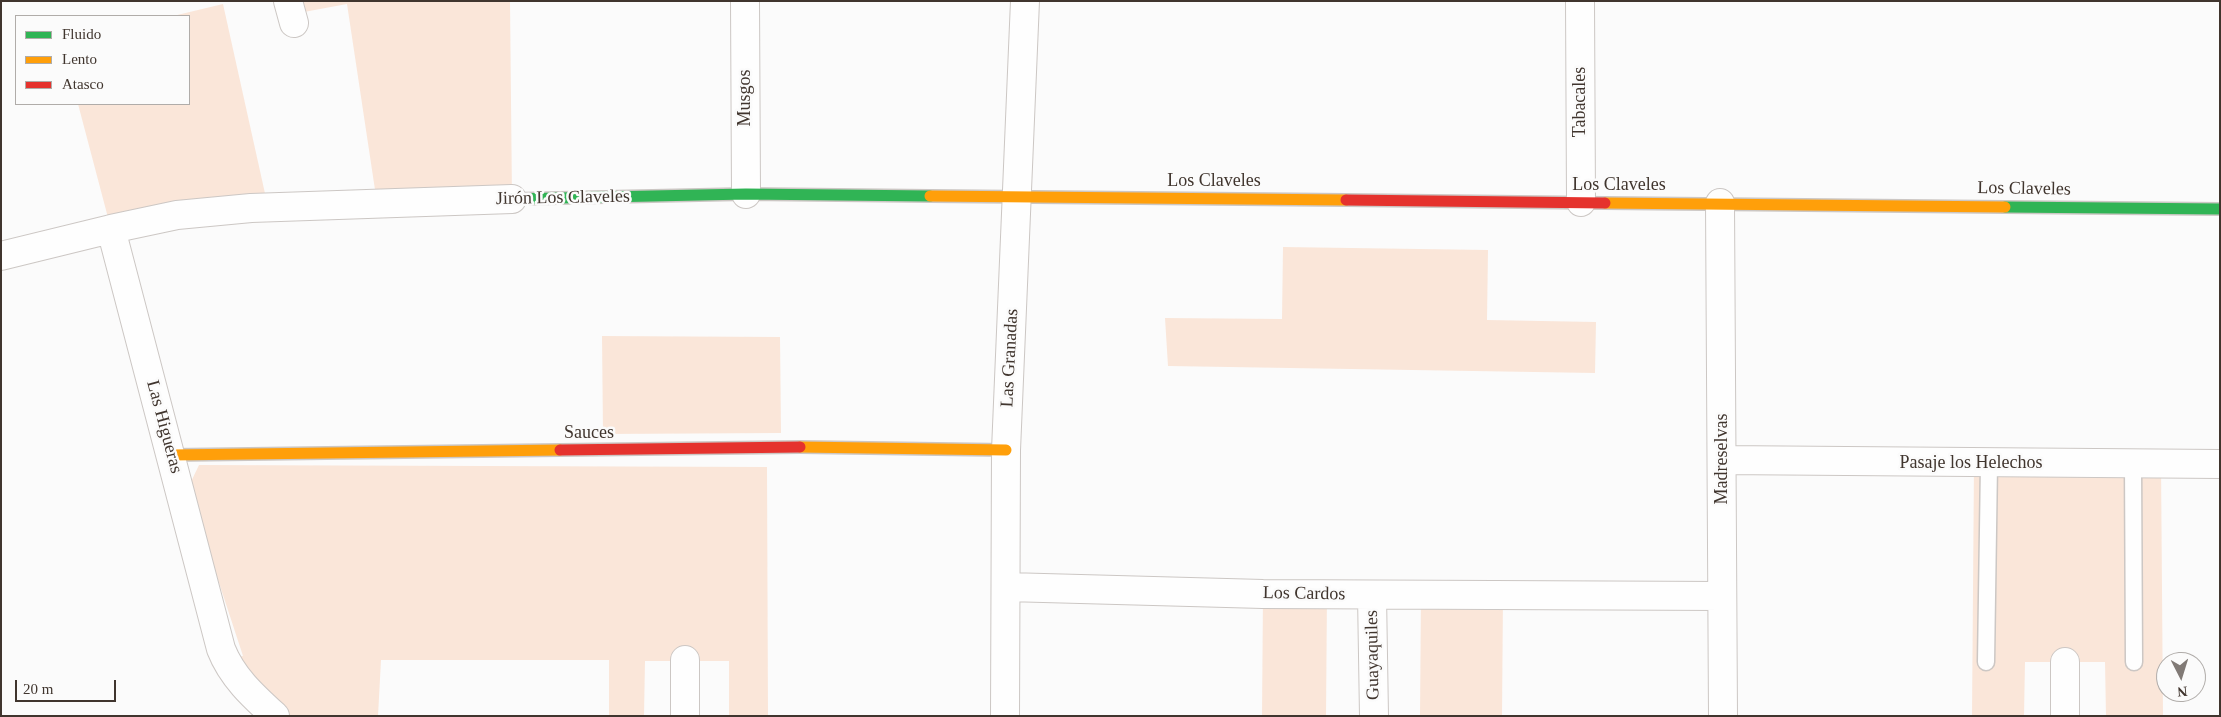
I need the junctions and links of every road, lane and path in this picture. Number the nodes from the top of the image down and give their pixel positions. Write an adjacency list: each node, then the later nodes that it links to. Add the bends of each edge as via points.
1 (745, 1): 4 (street, Musgos)
2 (1025, 1): 5 (street, Las Granadas)
3 (1580, 1): 7 (street, Tabacales)
4 (746, 194): 5 (street, Jirón Los Claveles); 6 (street, Jirón Los Claveles)
5 (1018, 197): 7 (street, Los Claveles); 12 (street, Las Granadas)
6 (512, 199): 10 (street, Jirón Los Claveles, via 250,208 178,215)
7 (1581, 202): 8 (street, Los Claveles)
8 (1720, 203): 9 (street, Los Claveles); 14 (street, Madreselvas)
9 (2220, 209)
10 (111, 229): 11 (street); 13 (street, Las Higueras)
11 (1, 256)
12 (1006, 450): 13 (street, Sauces, via 775,447); 18 (street, Las Granadas)
13 (171, 455): 25 (street, Las Higueras, via 224,657 247,690)
14 (1722, 460): 15 (street, Pasaje los Helechos); 20 (street, Madreselvas)
15 (1989, 464): 16 (street, Pasaje los Helechos); 22 (lane)
16 (2133, 464): 17 (street, Pasaje los Helechos); 24 (lane)
17 (2220, 464)
18 (1007, 587): 19 (street, Los Cardos); 27 (street, Las Granadas)
19 (1372, 595): 20 (street, Los Cardos); 28 (street, Guayaquiles)
20 (1722, 596): 29 (street, Madreselvas)
21 (685, 660): 26 (street)
22 (1986, 662)
23 (2065, 662): 30 (street)
24 (2134, 662)
25 (275, 716)
26 (684, 716)
27 (1005, 716)
28 (1374, 716)
29 (1723, 716)
30 (2065, 716)

